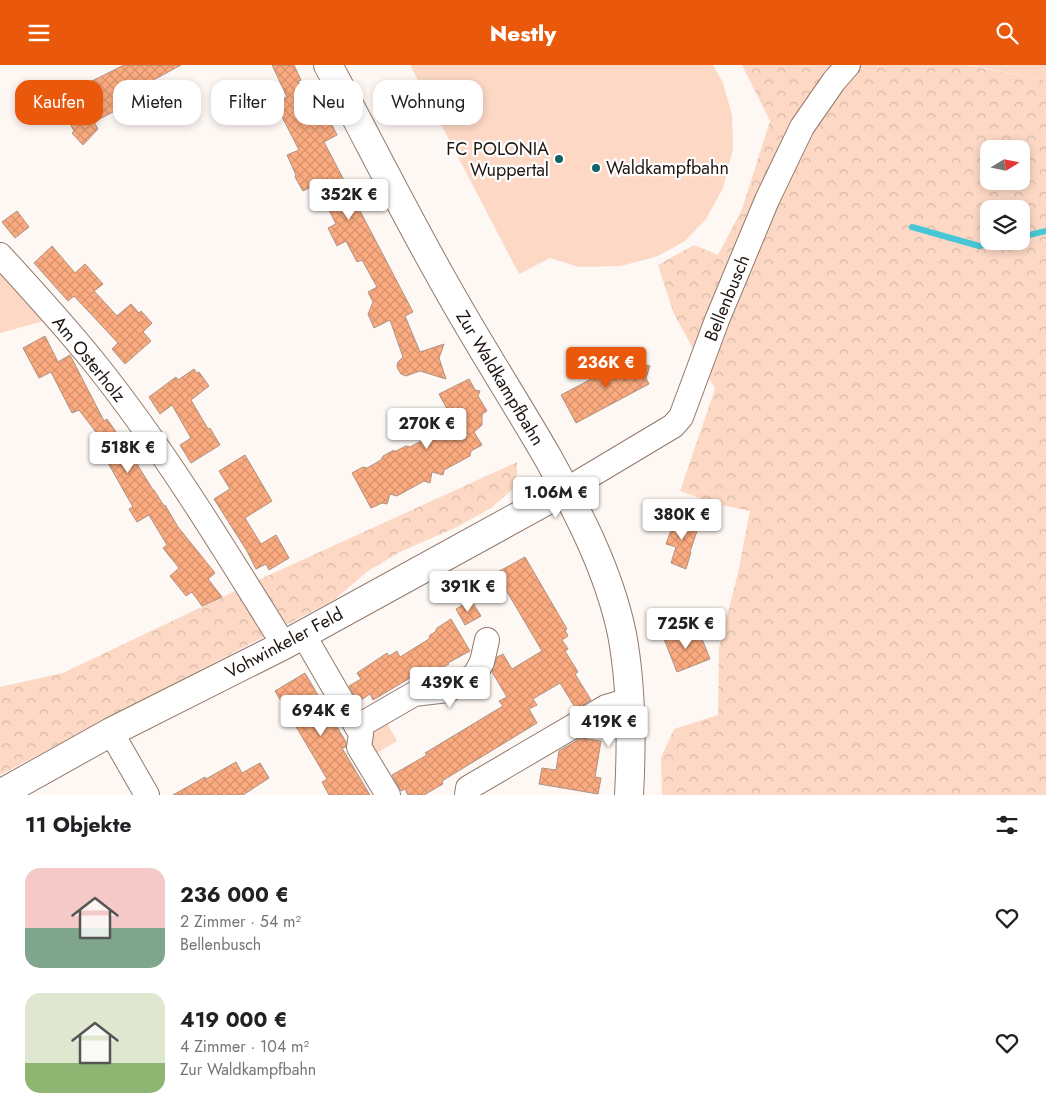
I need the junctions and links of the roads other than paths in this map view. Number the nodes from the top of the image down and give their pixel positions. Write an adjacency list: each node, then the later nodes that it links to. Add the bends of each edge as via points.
1 (328, 65): 4 (main road, Zur Waldkampfbahn, via 418,235)
2 (848, 65): 4 (street, Bellenbusch, via 802,127 717,320 680,417 673,427)
3 (0, 255): 5 (street, Am Osterholz, via 98,367)
4 (566, 490): 5 (main road, Vohwinkeler Feld); 7 (main road, Zur Waldkampfbahn, via 607,581 621,632)
5 (294, 639): 8 (street, Am Osterholz); 9 (main road, Vohwinkeler Feld)
6 (487, 639): 8 (street, via 482,662 475,675 448,690 414,694)
7 (630, 700): 13 (street, via 598,711 468,788); 14 (main road, Zur Waldkampfbahn)
8 (357, 727): 12 (street, via 361,734 359,747)
9 (111, 732): 10 (main road, Vohwinkeler Feld); 11 (street)
10 (0, 794)
11 (147, 795)
12 (388, 795)
13 (467, 795)
14 (628, 795)

